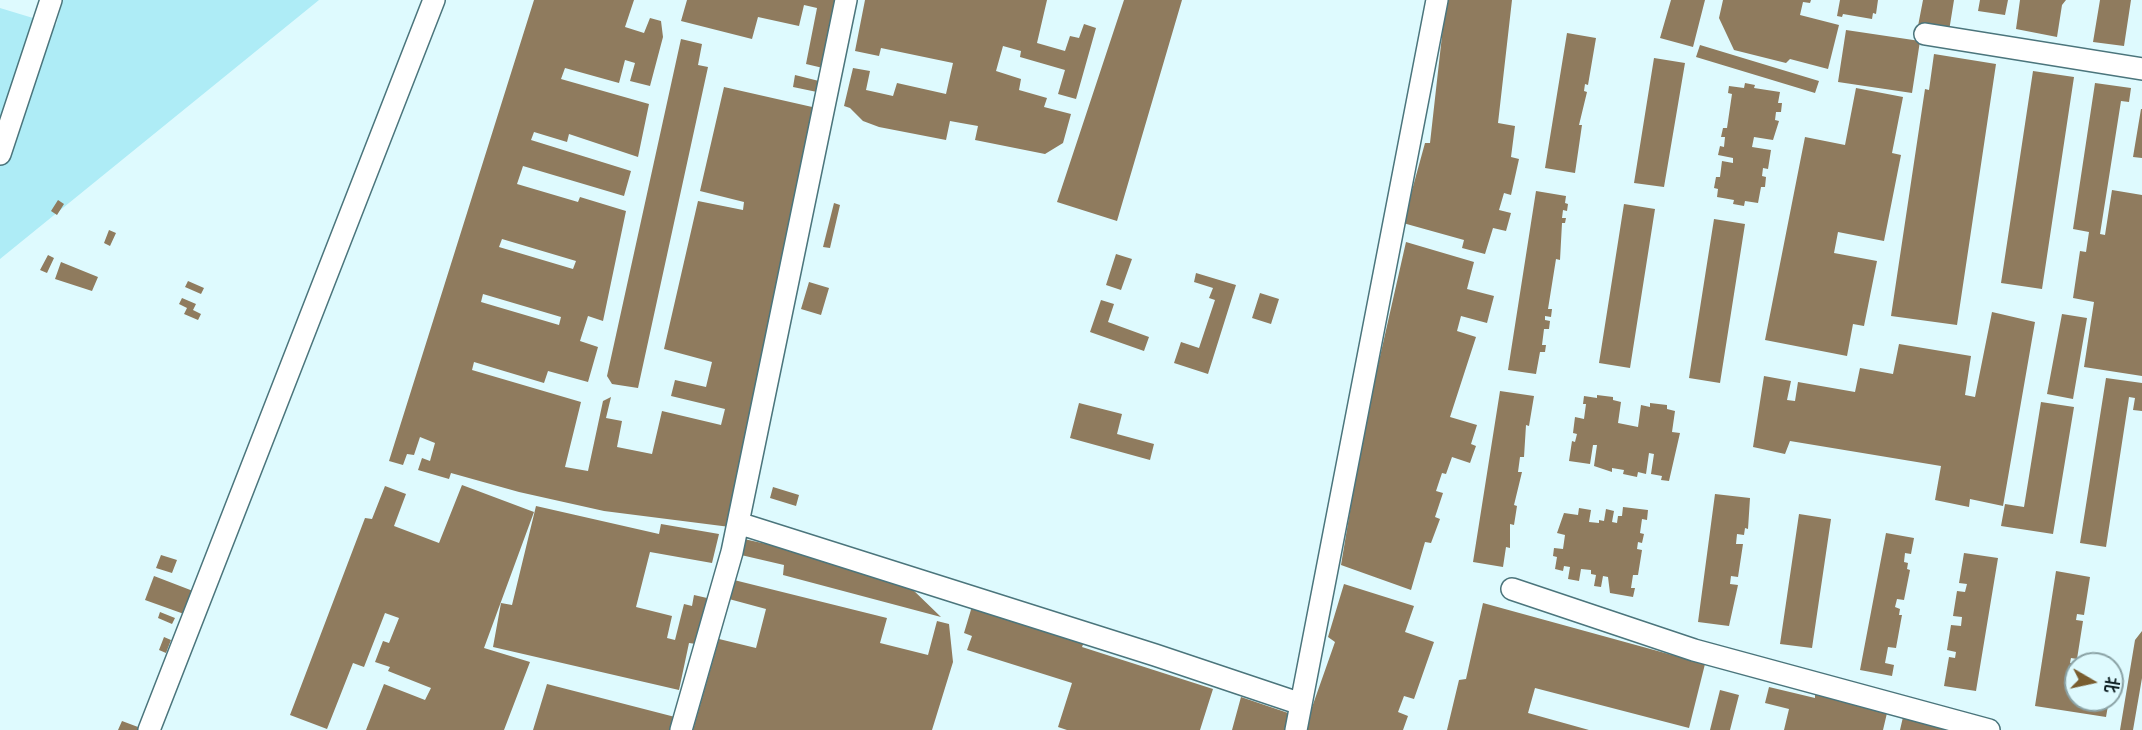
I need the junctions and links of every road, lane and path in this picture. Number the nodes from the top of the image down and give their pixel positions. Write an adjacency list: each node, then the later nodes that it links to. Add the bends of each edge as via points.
1 (51, 0): 7 (street)
2 (434, 0): 11 (street)
3 (846, 0): 8 (street)
4 (1437, 0): 10 (street)
5 (1925, 34): 6 (street)
6 (2142, 69)
7 (0, 154)
8 (738, 523): 10 (street); 12 (street)
9 (1512, 588): 14 (street, via 1694,650)
10 (1301, 704): 13 (street)
11 (149, 730)
12 (681, 730)
13 (1296, 730)
14 (1989, 730)

